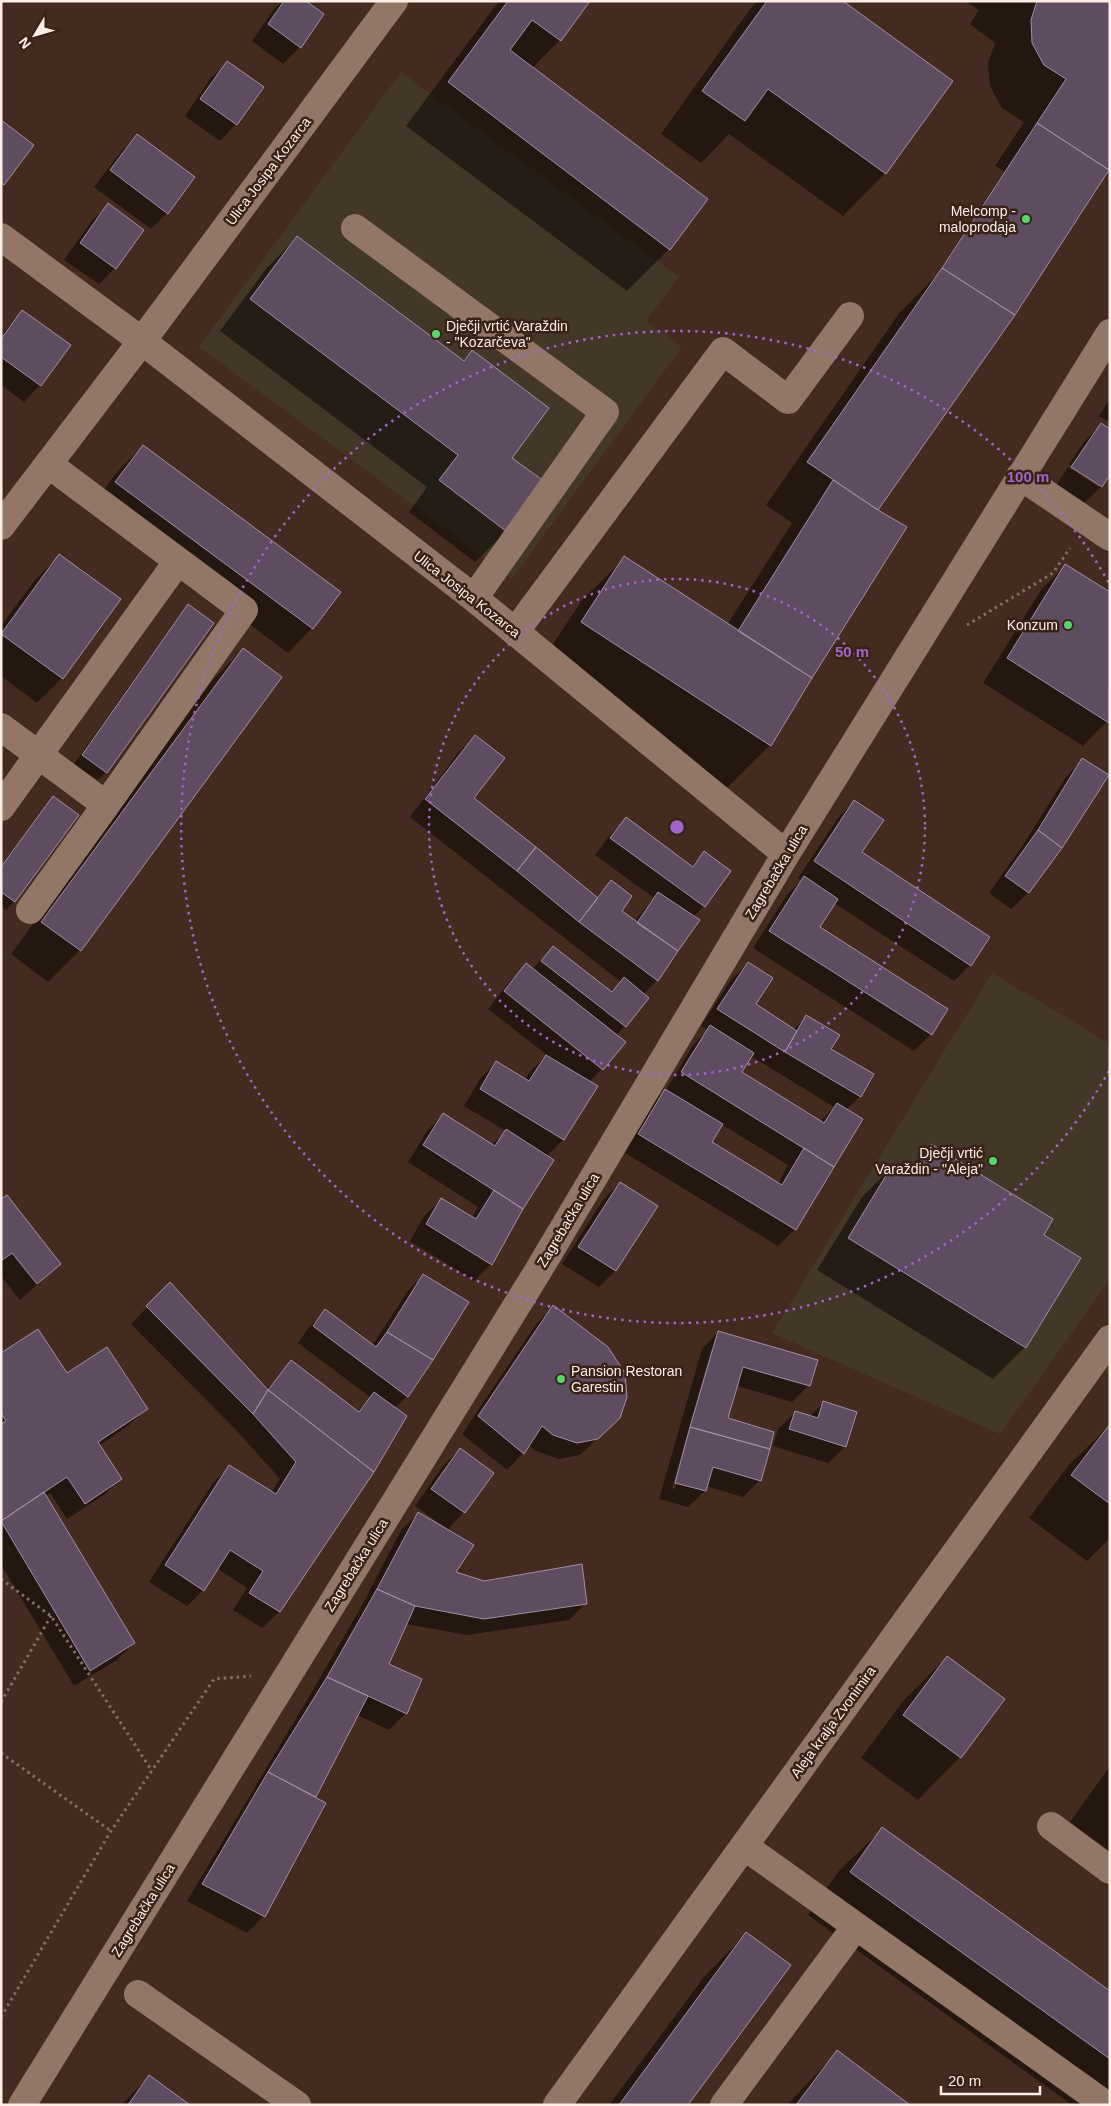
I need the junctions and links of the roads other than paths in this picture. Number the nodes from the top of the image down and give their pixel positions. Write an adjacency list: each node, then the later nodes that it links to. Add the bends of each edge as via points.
1 (388, 3): 6 (street, Ulica Josipa Kozarca)
2 (355, 228): 12 (street, via 605,412)
3 (1, 237): 6 (street, Ulica Josipa Kozarca)
4 (850, 316): 13 (street, via 788,400 723,351)
5 (1110, 333): 8 (street, Zagrebačka ulica)
6 (142, 341): 7 (street, Ulica Josipa Kozarca); 12 (street, Ulica Josipa Kozarca)
7 (48, 464): 9 (street, Ulica Josipa Kozarca); 11 (street)
8 (1020, 476): 10 (street); 18 (street, Zagrebačka ulica)
9 (1, 526)
10 (1099, 530)
11 (178, 561): 15 (street); 16 (street, via 244,610)
12 (474, 598): 13 (street, Ulica Josipa Kozarca)
13 (515, 632): 18 (street, Ulica Josipa Kozarca)
14 (1, 727): 15 (street)
15 (38, 754): 16 (street); 17 (street)
16 (106, 805): 19 (street)
17 (1, 807)
18 (786, 854): 26 (street, Zagrebačka ulica, via 535,1276)
19 (30, 910)
20 (1110, 1339): 22 (street, Aleja kralja Zvonimira)
21 (1051, 1826): 23 (street)
22 (744, 1846): 24 (street); 28 (street, Aleja kralja Zvonimira)
23 (1110, 1870)
24 (856, 1926): 29 (street); 30 (street)
25 (138, 1994): 27 (street)
26 (22, 2105)
27 (297, 2105)
28 (557, 2105)
29 (724, 2105)
30 (1106, 2105)

